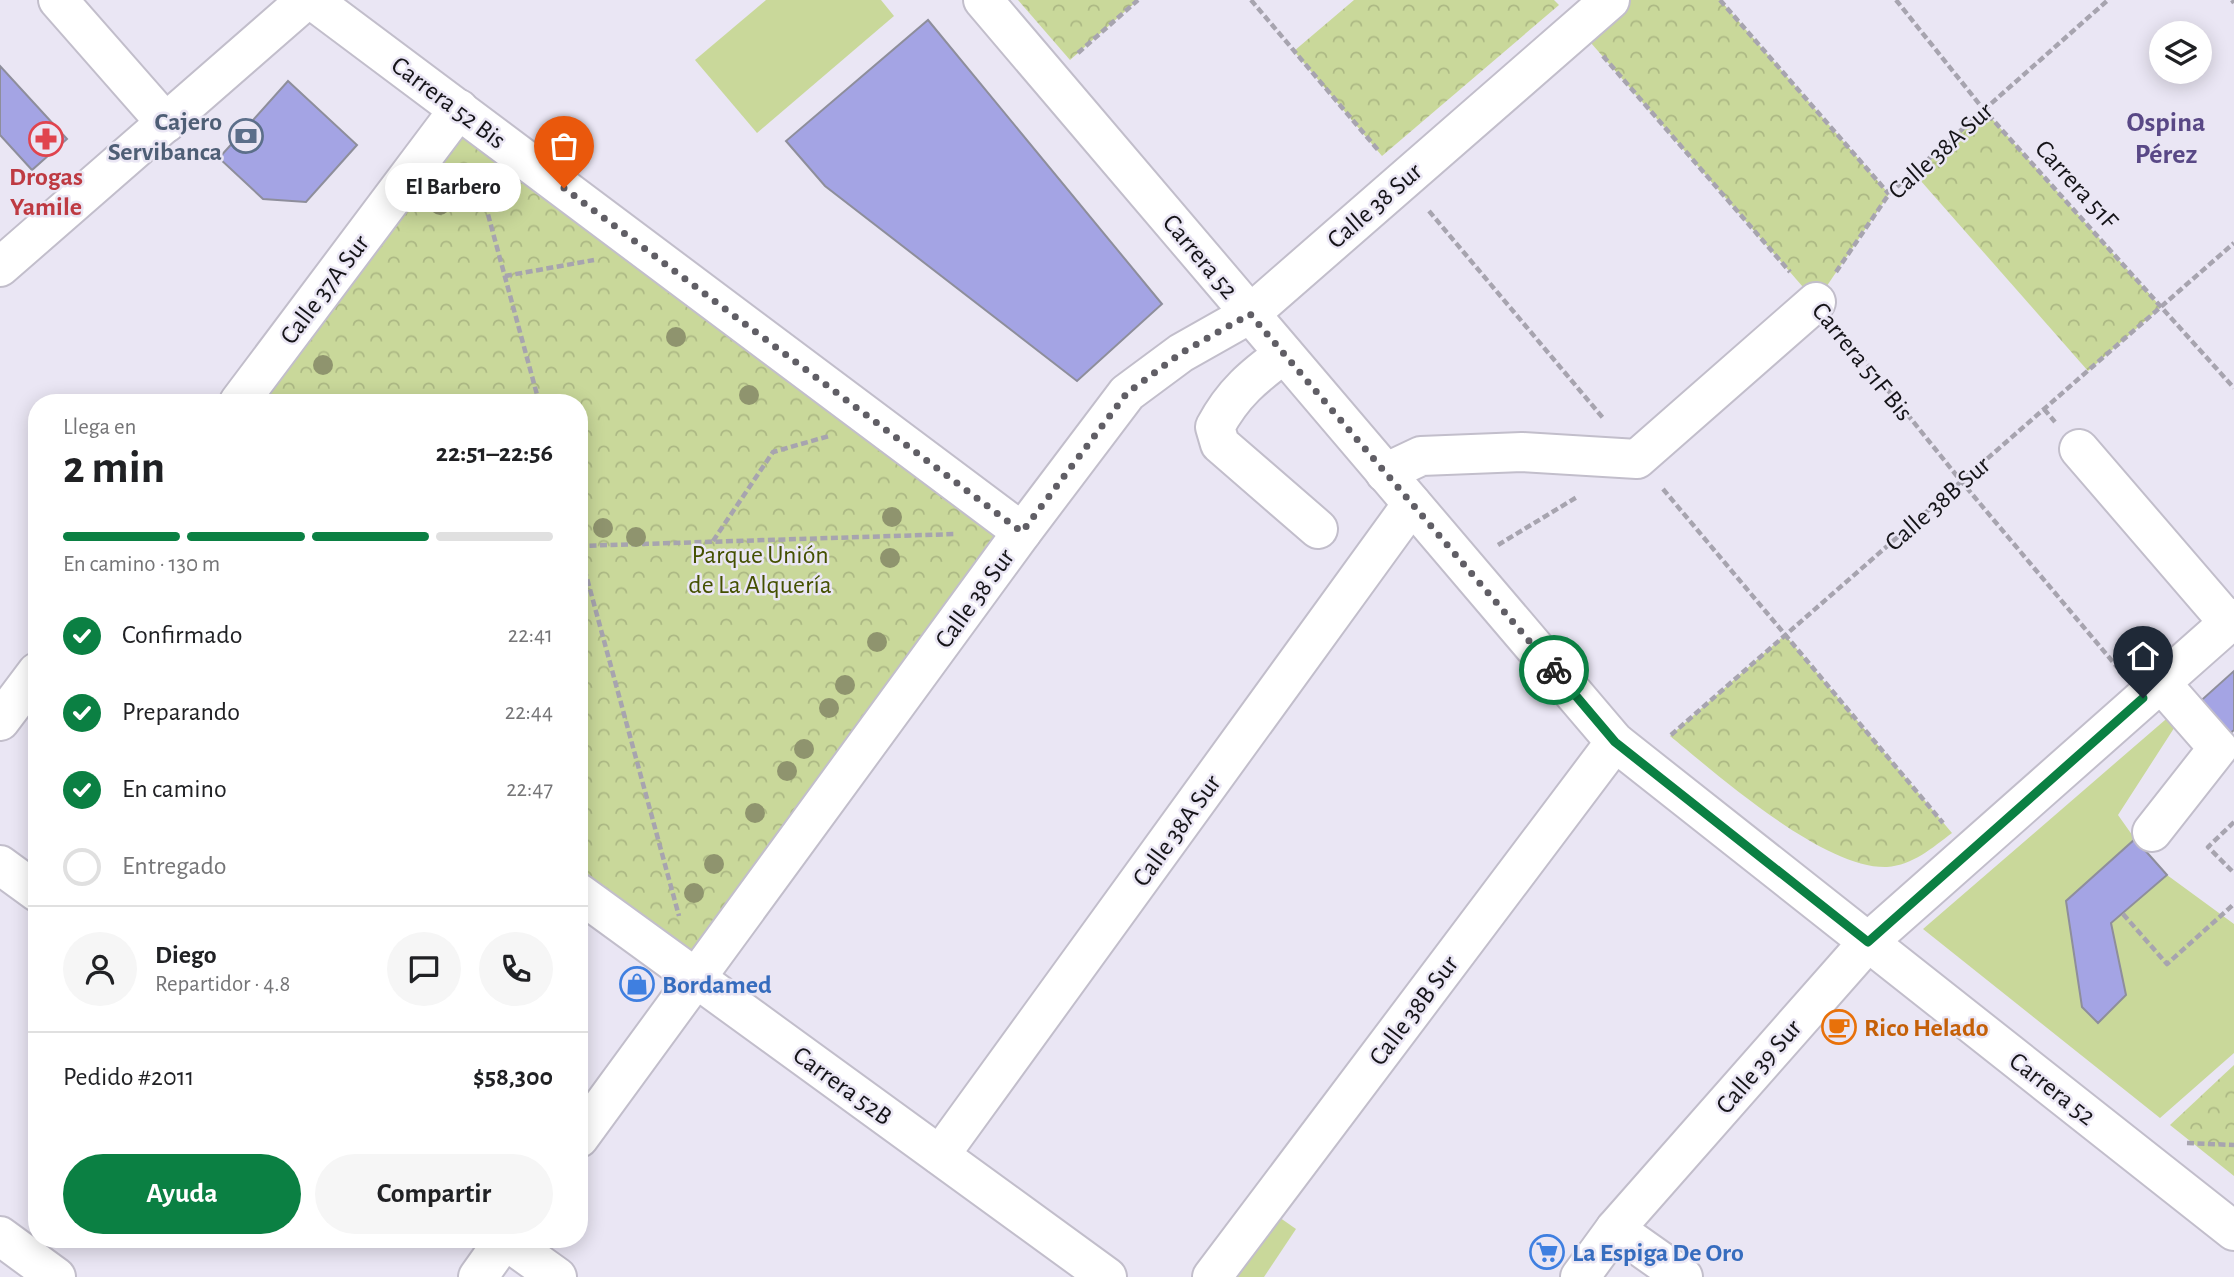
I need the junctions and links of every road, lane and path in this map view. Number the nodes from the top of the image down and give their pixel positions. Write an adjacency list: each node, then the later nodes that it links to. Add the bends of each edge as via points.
1 (58, 0): 14 (street)
2 (306, 0): 14 (street)
3 (312, 0): 12 (street, Carrera 52 Bis)
4 (982, 0): 11 (street, Carrera 52)
5 (1138, 0): 11 (path)
6 (1610, 0): 10 (street, Calle 38 Sur)
7 (1720, 0): 16 (path)
8 (1896, 0): 13 (path, Carrera 51F)
9 (2108, 0): 13 (path, Calle 38A Sur)
10 (1578, 28): 21 (path, Carrera 51F Bis); 23 (street, Calle 38 Sur)
11 (1049, 78): 23 (street, Carrera 52)
12 (459, 108): 18 (street, Carrera 52 Bis); 26 (street, Calle 37A Sur)
13 (1984, 110): 16 (path, Calle 38A Sur); 22 (path, Carrera 51F)
14 (166, 123): 19 (street)
15 (476, 170): 20 (path)
16 (1888, 194): 21 (path, Calle 38A Sur)
17 (2234, 243): 22 (path, Calle 38B Sur)
18 (647, 251): 20 (path); 28 (street, Carrera 52 Bis)
19 (0, 267)
20 (505, 276): 27 (path)
21 (1816, 302): 30 (street, via 1637,459 1522,452 1421,456); 31 (path, Carrera 51F Bis)
22 (2161, 307): 25 (path, Carrera 51F); 31 (path, Calle 38B Sur)
23 (1250, 314): 24 (street, Carrera 52); 35 (street, Calle 38 Sur, via 1181,353 1127,393)
24 (1284, 354): 30 (street, Carrera 52); 34 (street, via 1252,377 1227,404 1216,427 1220,444)
25 (2234, 388)
26 (245, 394)
27 (537, 394)
28 (876, 422): 35 (street, Carrera 52 Bis); 36 (path, via 773,452)
29 (2078, 449): 40 (street)
30 (1385, 473): 33 (street, Carrera 52)
31 (1961, 481): 42 (path, Carrera 51F Bis); 44 (path, Calle 38B Sur)
32 (1580, 495): 38 (path)
33 (1412, 504): 38 (street, Carrera 52); 58 (street, Calle 38A Sur)
34 (1318, 529)
35 (1022, 532): 36 (path); 54 (street, Calle 38 Sur)
36 (712, 542): 37 (path)
37 (588, 547)
38 (1465, 566): 44 (street, Carrera 52)
39 (588, 580): 54 (path)
40 (2231, 621): 42 (street, Calle 39 Sur)
41 (28, 684): 43 (street)
42 (2152, 691): 46 (street, via 2218,748); 53 (street, Calle 39 Sur)
43 (0, 721)
44 (1627, 752): 53 (street, Carrera 52); 68 (street, Calle 38B Sur)
45 (2234, 822): 48 (path, via 2208,847)
46 (2152, 832)
47 (0, 865): 49 (street)
48 (2234, 873)
49 (28, 885)
50 (588, 899): 54 (street, Carrera 52B)
51 (2234, 904): 52 (path, via 2167,964)
52 (2123, 914)
53 (1868, 942): 59 (street, Calle 39 Sur); 60 (street, Carrera 52)
54 (697, 978): 55 (street, Calle 38 Sur); 58 (street, Carrera 52B)
55 (588, 1126)
56 (2185, 1143): 57 (path)
57 (2234, 1145)
58 (940, 1155): 67 (street, Carrera 52B)
59 (1615, 1229): 69 (street, Calle 39 Sur); 70 (street)
60 (2234, 1231)
61 (0, 1236): 64 (street)
62 (499, 1248): 65 (street)
63 (517, 1248): 66 (street)
64 (56, 1277)
65 (478, 1277)
66 (556, 1277)
67 (1107, 1277)
68 (1212, 1277)
69 (1580, 1277)
70 (1683, 1277)

